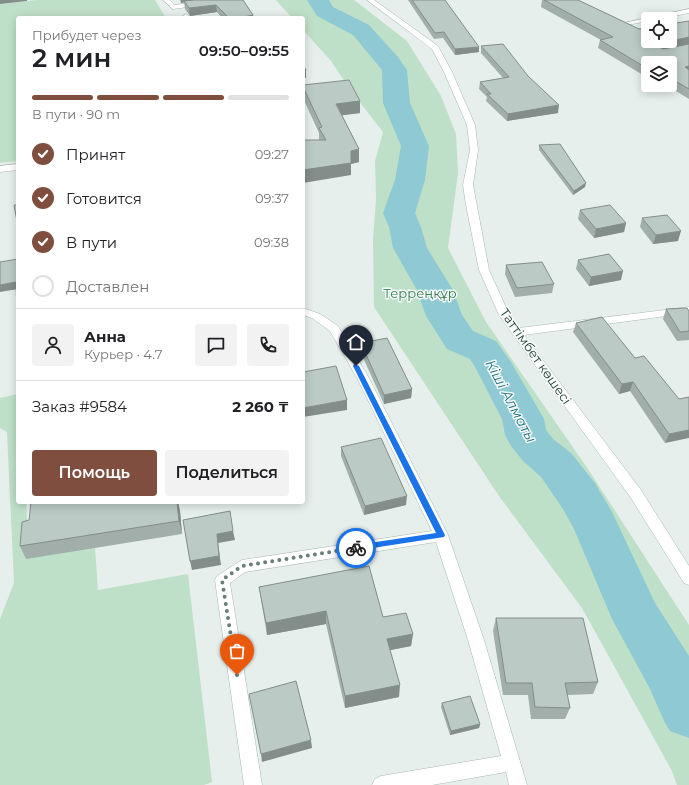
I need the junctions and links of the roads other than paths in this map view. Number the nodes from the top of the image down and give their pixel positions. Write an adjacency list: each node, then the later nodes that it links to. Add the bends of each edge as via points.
1 (166, 0): 2 (street, via 173,7)
2 (224, 0)
3 (370, 0): 12 (street, Таттімбет көшесі, via 435,48 448,72 471,125 474,150 468,185 484,270 504,315)
4 (689, 11): 5 (street)
5 (677, 13)
6 (641, 20): 7 (street)
7 (627, 23)
8 (16, 167): 9 (street)
9 (0, 170)
10 (689, 310): 12 (street)
11 (305, 312): 13 (street, via 316,316 338,335 364,378)
12 (517, 332): 14 (street, Таттімбет көшесі, via 636,494)
13 (441, 535): 15 (street, via 476,640); 16 (street, via 242,566 222,580)
14 (689, 579)
15 (511, 763): 17 (street); 18 (street)
16 (254, 785)
17 (381, 785)
18 (518, 785)

